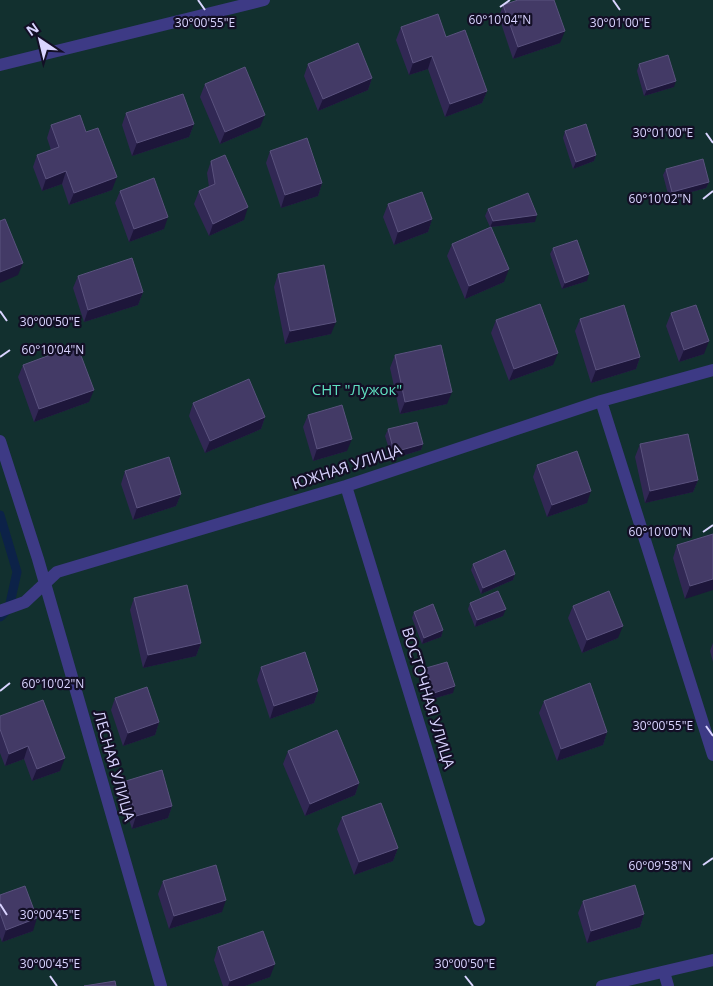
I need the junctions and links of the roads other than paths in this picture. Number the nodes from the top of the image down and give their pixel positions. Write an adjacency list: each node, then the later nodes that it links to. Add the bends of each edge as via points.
1 (264, 0): 2 (street)
2 (0, 65)
3 (713, 370): 4 (street, ЮЖНАЯ УЛИЦА)
4 (601, 402): 6 (street, ЮЖНАЯ УЛИЦА); 9 (street)
5 (0, 441): 7 (street, ЛЕСНАЯ УЛИЦА)
6 (346, 486): 7 (street, ЮЖНАЯ УЛИЦА, via 57,572); 10 (street, ВОСТОЧНАЯ УЛИЦА)
7 (44, 584): 8 (street, ЮЖНАЯ УЛИЦА, via 25,602); 13 (street, ЛЕСНАЯ УЛИЦА)
8 (0, 611)
9 (713, 755)
10 (479, 920)
11 (713, 960): 12 (street)
12 (664, 972): 14 (street); 15 (street)
13 (161, 986)
14 (602, 986)
15 (668, 986)

